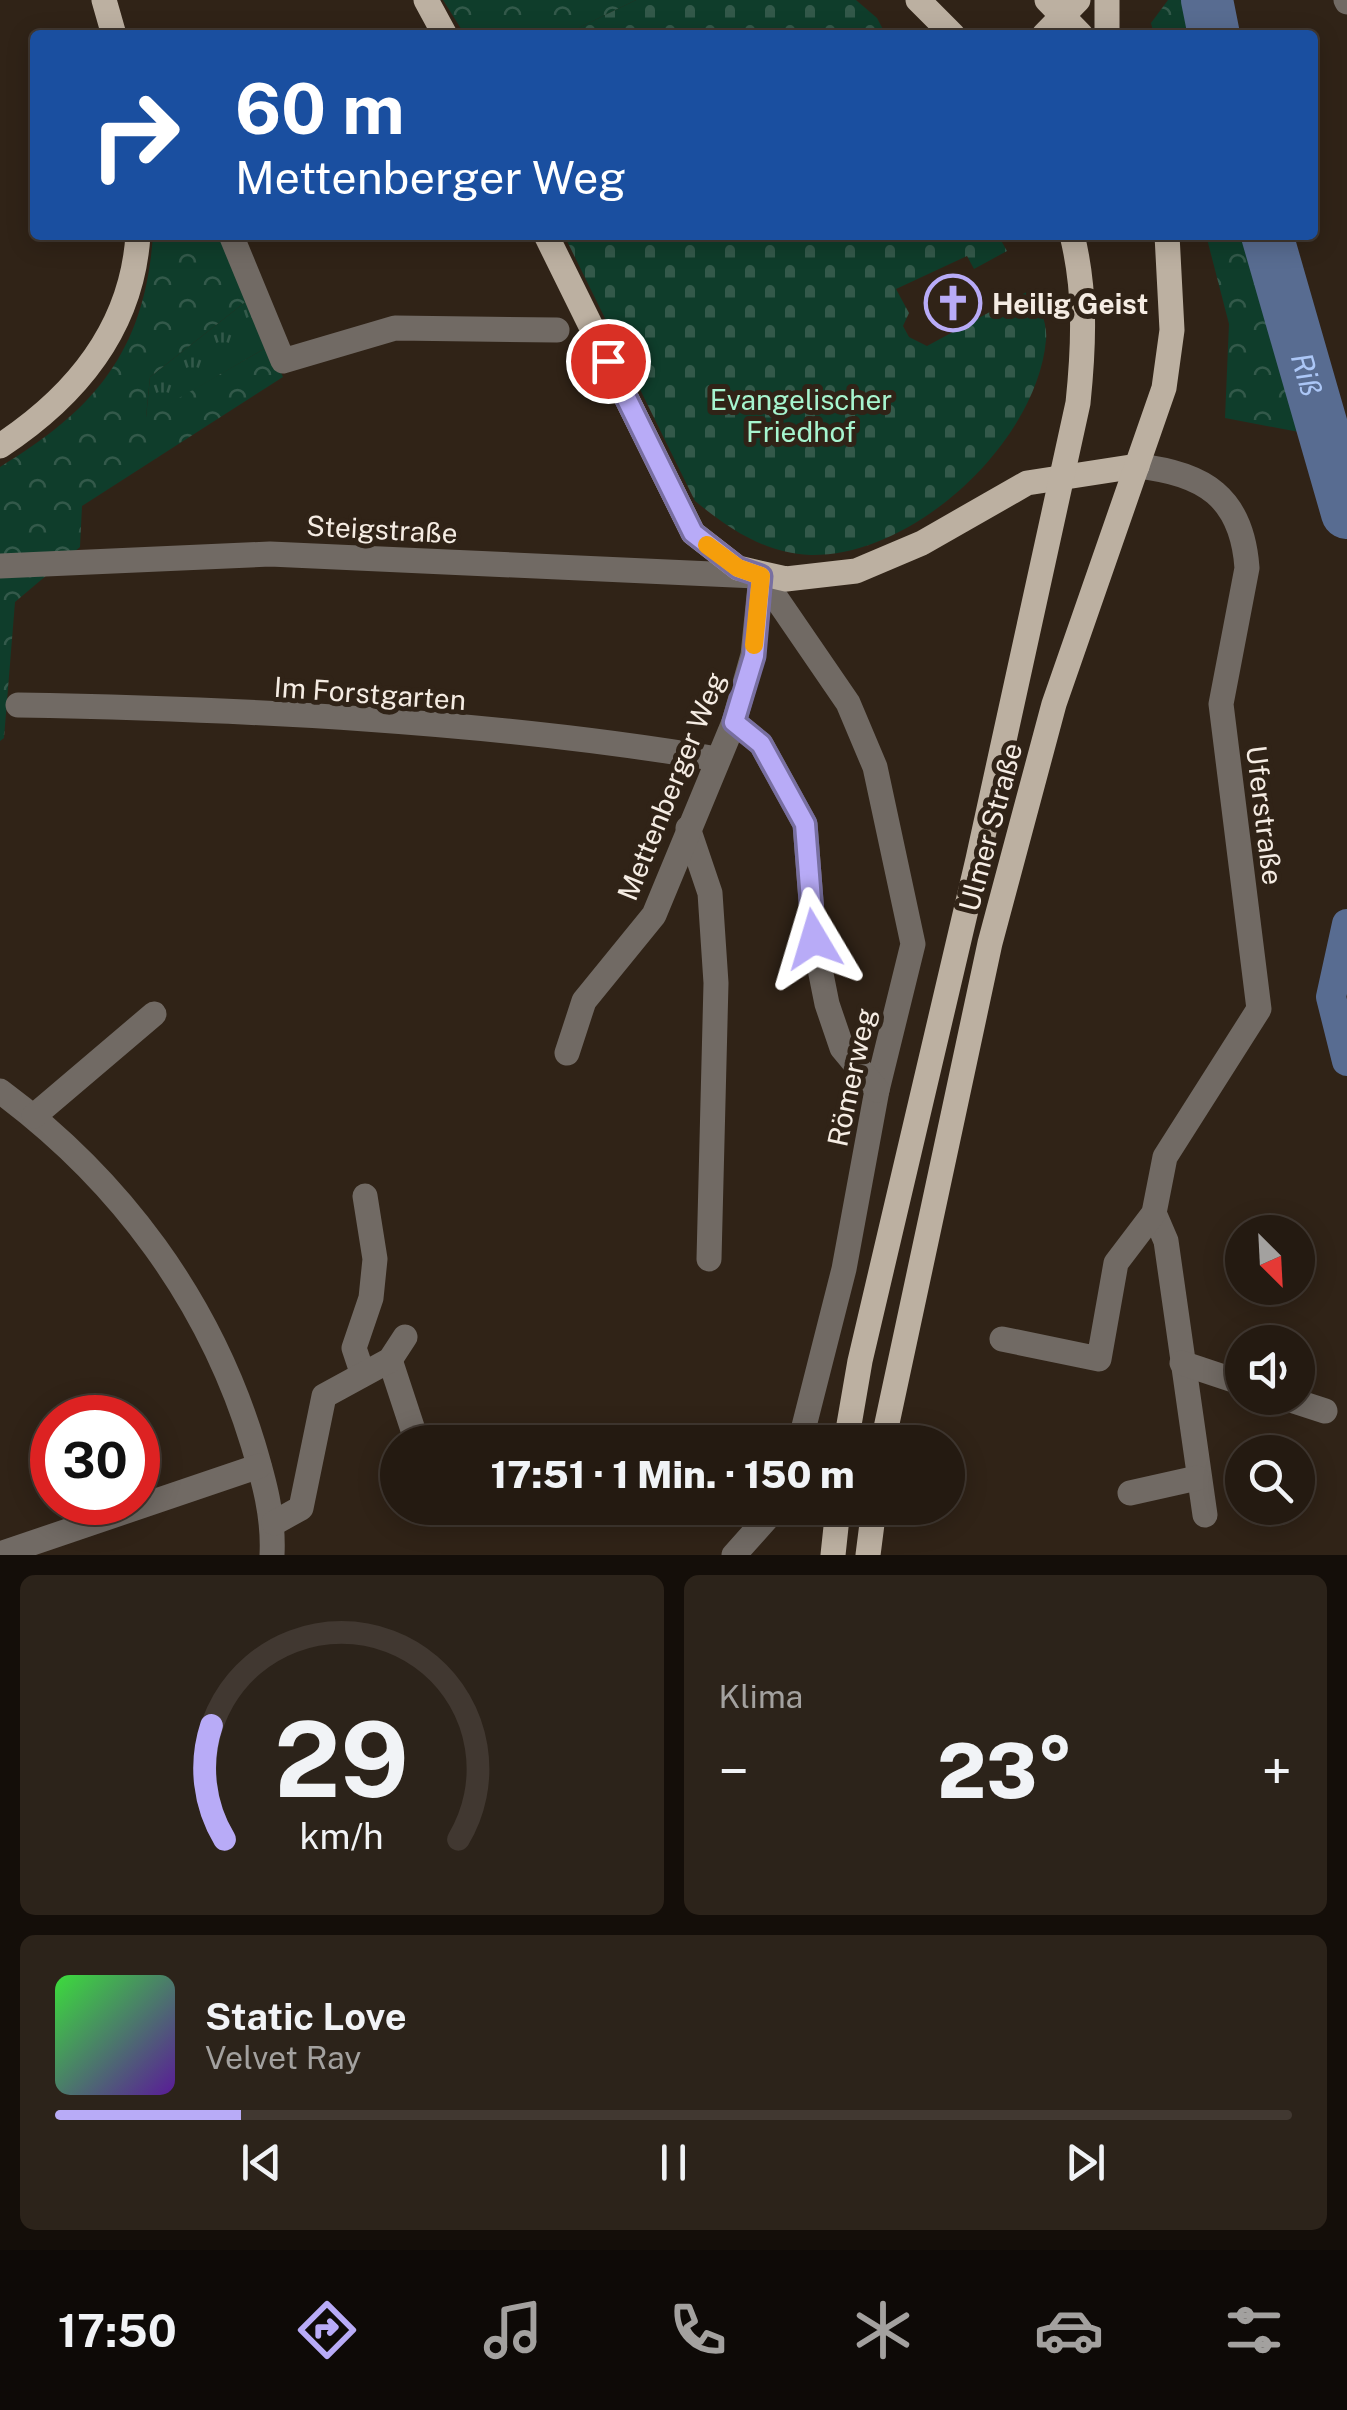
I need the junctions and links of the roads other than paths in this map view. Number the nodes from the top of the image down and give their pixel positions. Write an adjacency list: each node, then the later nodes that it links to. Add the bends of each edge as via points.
1 (104, 0): 6 (main road)
2 (426, 0): 7 (main road)
3 (918, 0): 8 (main road)
4 (1107, 0): 10 (main road)
5 (1068, 13): 9 (main road)
6 (113, 30)
7 (442, 30)
8 (949, 30)
9 (1049, 30)
10 (1106, 30)
11 (137, 240): 17 (main road, via 114,333 78,382)
12 (233, 240): 16 (street, via 282,361 396,328)
13 (548, 240): 21 (main road, via 693,533 738,568)
14 (1073, 240): 19 (main road, Ulmer Straße, via 1084,341)
15 (1166, 240): 18 (main road, Ulmer Straße, via 1172,330 1164,388)
16 (557, 330)
17 (0, 446)
18 (1137, 466): 19 (main road); 32 (street, Uferstraße, via 1178,471 1224,499 1246,546 1221,704 1259,1009 1165,1157); 45 (main road, Ulmer Straße, via 1054,704 990,943)
19 (1061, 474): 21 (main road, via 1014,489 922,543 856,571); 44 (main road, Ulmer Straße)
20 (0, 566): 21 (street, Steigstraße, via 270,554)
21 (761, 576): 23 (street, Mettenberger Weg, via 754,656); 28 (street, Römerweg, via 848,703 875,767 913,944)
22 (18, 706): 24 (street, Im Forstgarten, via 174,708 476,730)
23 (734, 722): 24 (street, Mettenberger Weg); 28 (street, via 761,744 805,824 814,939 827,1004 842,1048)
24 (717, 759): 25 (street, Mettenberger Weg)
25 (688, 828): 27 (street, Mettenberger Weg, via 654,916 584,1001); 33 (street, via 710,893 716,983)
26 (154, 1014): 30 (street)
27 (567, 1053)
28 (877, 1090): 43 (street, Römerweg, via 844,1269)
29 (0, 1091): 30 (street)
30 (34, 1116): 46 (street, via 136,1218 183,1284 242,1409)
31 (366, 1196): 38 (street, via 375,1259 354,1348)
32 (1154, 1212): 35 (street, via 1116,1263 1099,1359); 37 (street, via 1166,1242)
33 (710, 1260)
34 (404, 1337): 36 (street)
35 (1002, 1338)
36 (390, 1360): 38 (street); 42 (street)
37 (1182, 1363): 39 (street); 47 (street)
38 (362, 1372): 50 (street, via 324,1396 302,1508)
39 (1225, 1377)
40 (1315, 1408): 41 (street)
41 (1325, 1411)
42 (411, 1425)
43 (804, 1425)
44 (849, 1425)
45 (887, 1425)
46 (259, 1466): 50 (street); 54 (street)
47 (1198, 1478): 48 (street); 49 (street)
48 (1130, 1493)
49 (1205, 1515)
50 (274, 1523): 55 (street)
51 (761, 1525): 56 (street)
52 (837, 1525): 57 (main road)
53 (872, 1525): 58 (main road)
54 (0, 1554)
55 (272, 1555)
56 (734, 1555)
57 (834, 1555)
58 (868, 1555)

